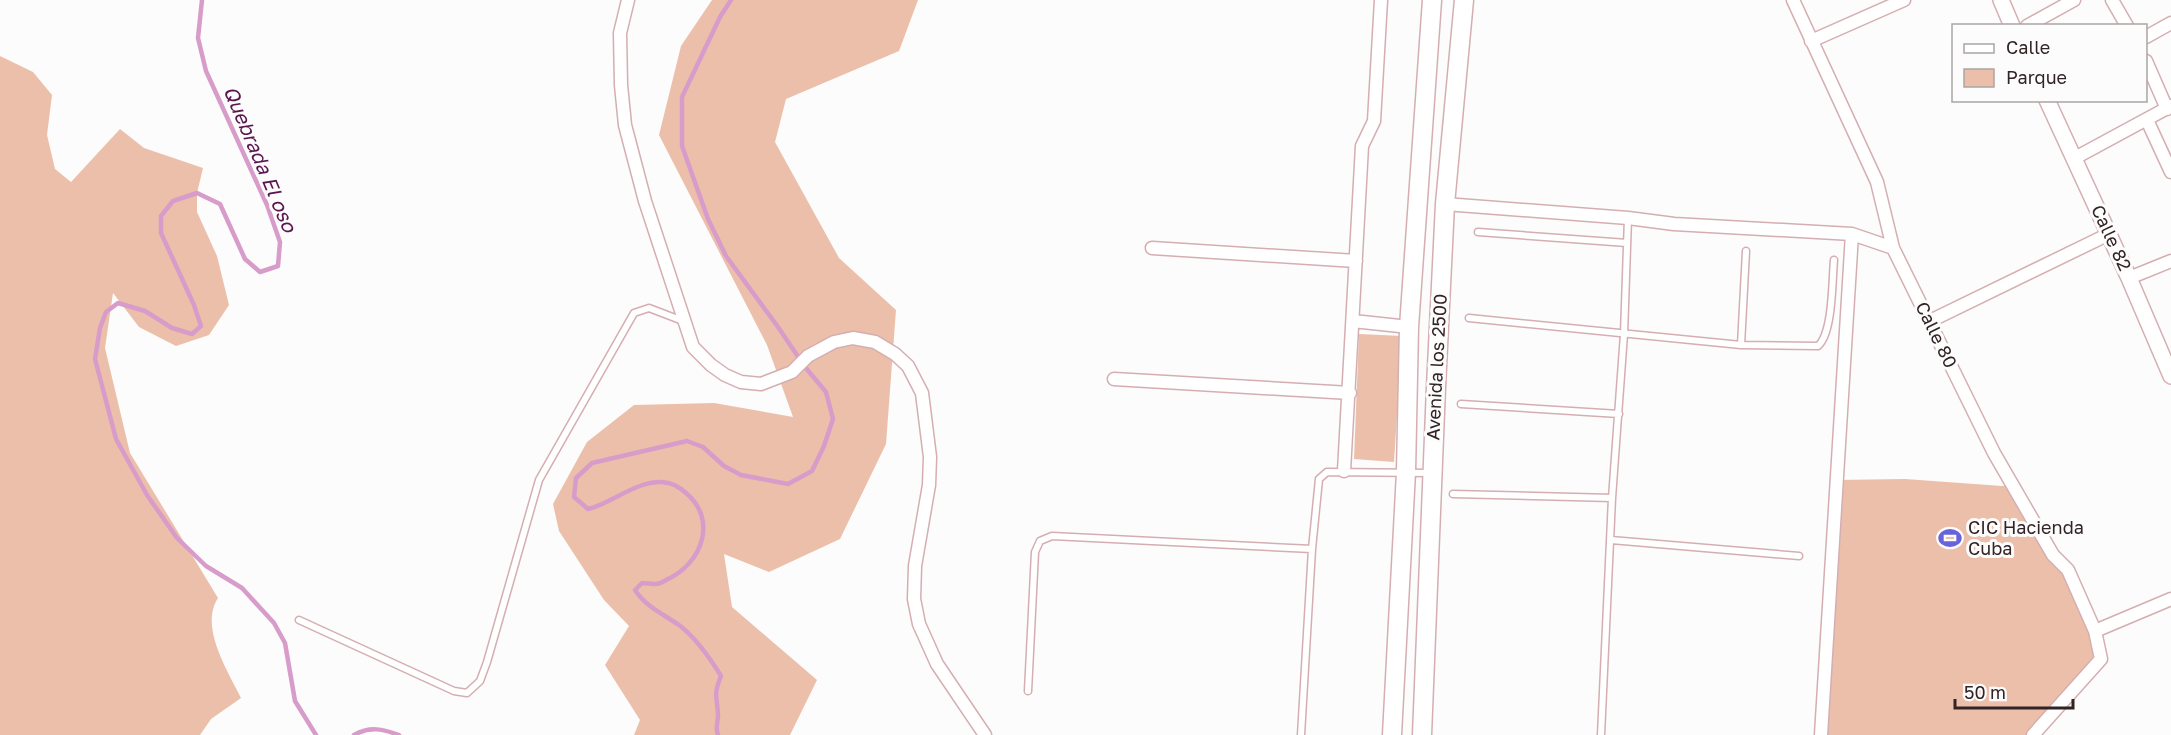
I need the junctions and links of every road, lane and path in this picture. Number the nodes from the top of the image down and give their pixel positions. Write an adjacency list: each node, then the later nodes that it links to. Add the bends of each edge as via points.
1 (628, 0): 36 (street, via 620,33 625,124)
2 (1381, 0): 32 (street, via 1374,121 1362,146)
3 (1432, 0): 39 (main road, Avenida los 2500)
4 (1464, 0): 22 (main road, Avenida los 2500)
5 (1792, 0): 15 (street, Calle 80)
6 (1904, 0): 15 (street)
7 (2001, 0): 11 (street)
8 (2074, 0): 12 (street)
9 (2112, 0): 13 (street)
10 (2171, 23): 14 (street)
11 (2011, 24)
12 (2031, 24)
13 (2126, 24)
14 (2147, 36)
15 (1811, 41): 29 (street, Calle 80, via 1877,182)
16 (2147, 65): 18 (street)
17 (2048, 102): 20 (street, Calle 82)
18 (2169, 108): 19 (street)
19 (2147, 120): 20 (street); 21 (street)
20 (2073, 159): 26 (street, Calle 82)
21 (2171, 172)
22 (1445, 204): 23 (street); 49 (main road, Avenida los 2500)
23 (1628, 218): 25 (street); 27 (lane)
24 (1478, 232): 27 (lane)
25 (1852, 234): 29 (street); 64 (street)
26 (2109, 234): 34 (street, Calle 82); 38 (street)
27 (1627, 243): 40 (lane)
28 (1152, 248): 32 (street)
29 (1893, 248): 38 (street, Calle 80)
30 (1746, 251): 41 (lane)
31 (1834, 260): 41 (lane, via 1824,341 1818,346)
32 (1356, 261): 37 (street)
33 (2171, 261): 34 (street)
34 (2129, 278): 42 (street, Calle 82)
35 (1469, 318): 40 (lane)
36 (683, 321): 56 (lane, via 649,308 634,313 539,480 487,662 480,681 467,693 454,691); 59 (street, via 693,347 711,365 741,382 761,384 792,372 808,356 834,342 853,338 875,342 908,366 922,393 930,457 915,566 914,599 919,624 937,664)
37 (1353, 321): 39 (street); 44 (street)
38 (1930, 321): 57 (street, Calle 80, via 1994,453 2053,555 2067,570)
39 (1409, 327): 48 (main road, Avenida los 2500)
40 (1624, 334): 41 (lane); 46 (lane)
41 (1741, 345)
42 (2171, 376)
43 (1114, 379): 44 (street)
44 (1350, 393): 47 (street)
45 (1461, 404): 46 (lane)
46 (1618, 414): 51 (lane)
47 (1344, 471): 48 (lane); 53 (lane, via 1327,472 1319,479)
48 (1406, 472): 49 (lane); 61 (main road, Avenida los 2500)
49 (1432, 473): 62 (main road, Avenida los 2500)
50 (1453, 494): 51 (lane)
51 (1612, 498): 52 (lane)
52 (1611, 540): 54 (lane); 63 (lane)
53 (1312, 549): 58 (lane, via 1052,536 1040,541 1035,552); 60 (lane)
54 (1799, 556)
55 (2171, 599): 57 (street)
56 (299, 620)
57 (2095, 630): 65 (street, Calle 80, via 2102,659)
58 (1028, 691)
59 (985, 735)
60 (1301, 735)
61 (1392, 735)
62 (1422, 735)
63 (1601, 735)
64 (1821, 735)
65 (2033, 735)

